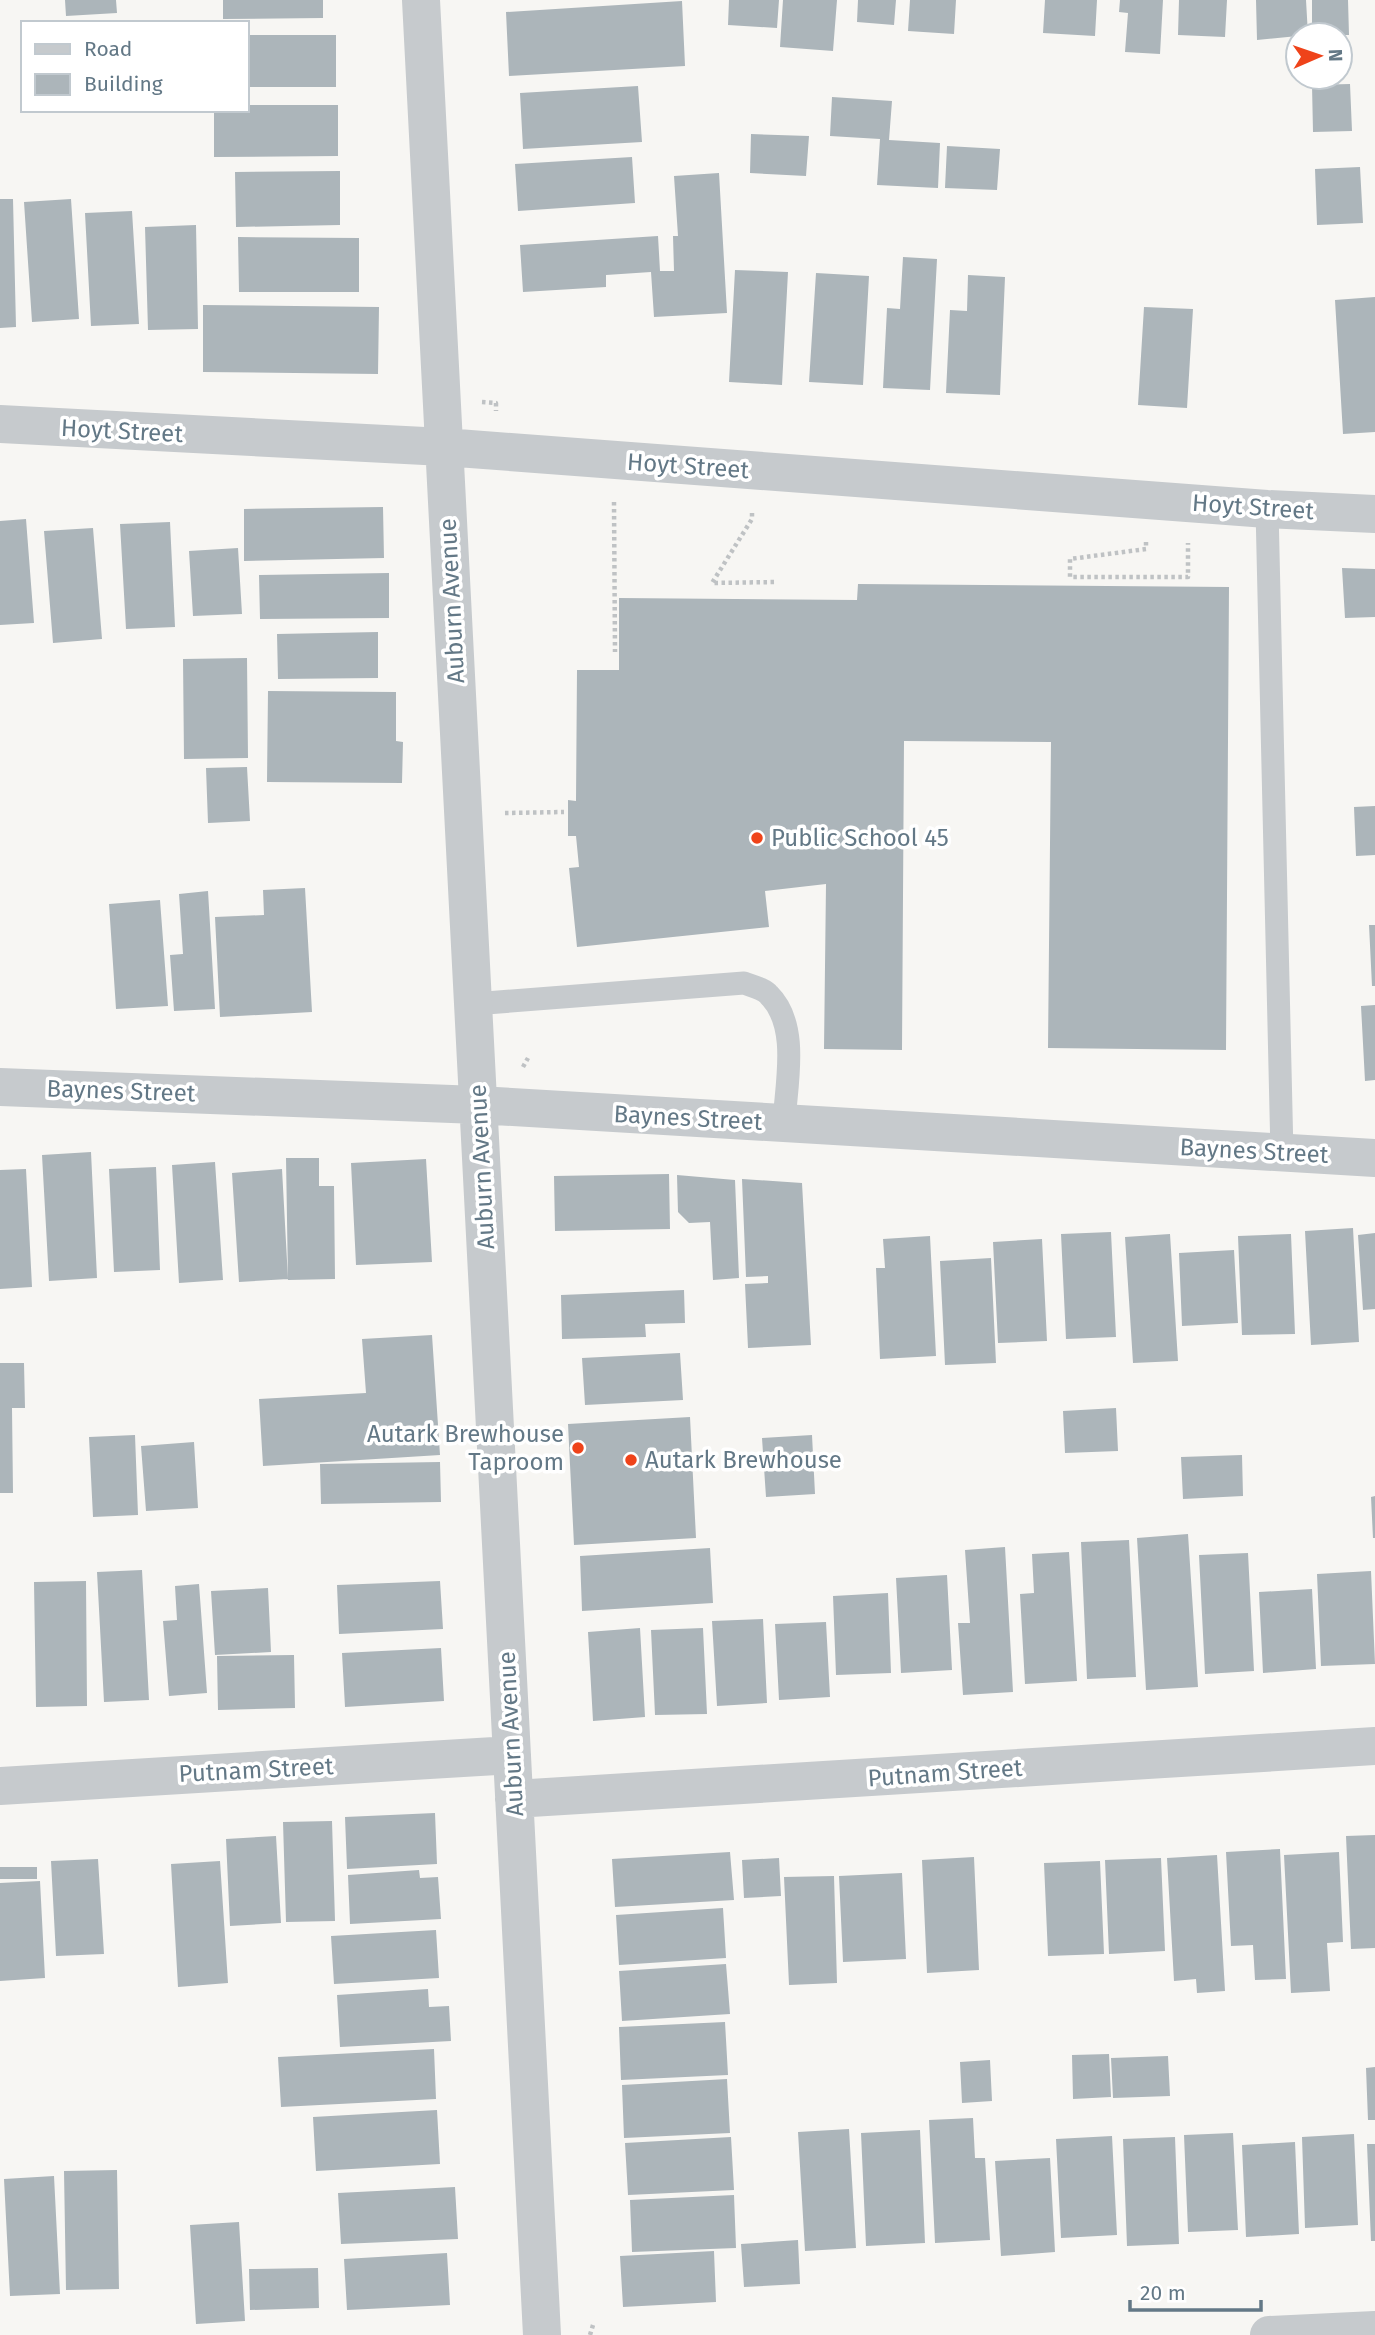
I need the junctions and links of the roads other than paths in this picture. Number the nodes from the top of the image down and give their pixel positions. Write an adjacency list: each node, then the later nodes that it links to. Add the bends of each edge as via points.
1 (421, 0): 3 (street, Auburn Avenue)
2 (0, 424): 3 (street, Hoyt Street)
3 (444, 447): 4 (street, Hoyt Street); 6 (street, Auburn Avenue)
4 (1267, 509): 5 (street, Hoyt Street); 10 (lane)
5 (1375, 514)
6 (473, 1004): 8 (street, Auburn Avenue); 9 (lane, via 744,983 768,993 787,1029)
7 (0, 1087): 8 (street, Baynes Street)
8 (478, 1105): 9 (street, Baynes Street); 13 (street, Auburn Avenue)
9 (784, 1123): 10 (street, Baynes Street)
10 (1282, 1154): 11 (street, Baynes Street)
11 (1375, 1158)
12 (1375, 1746): 15 (street, Putnam Street)
13 (512, 1755): 14 (street, Putnam Street); 15 (street, Auburn Avenue)
14 (0, 1786)
15 (514, 1799): 17 (street, Auburn Avenue)
16 (1361, 2332): 18 (street)
17 (542, 2335)
18 (1269, 2335)

